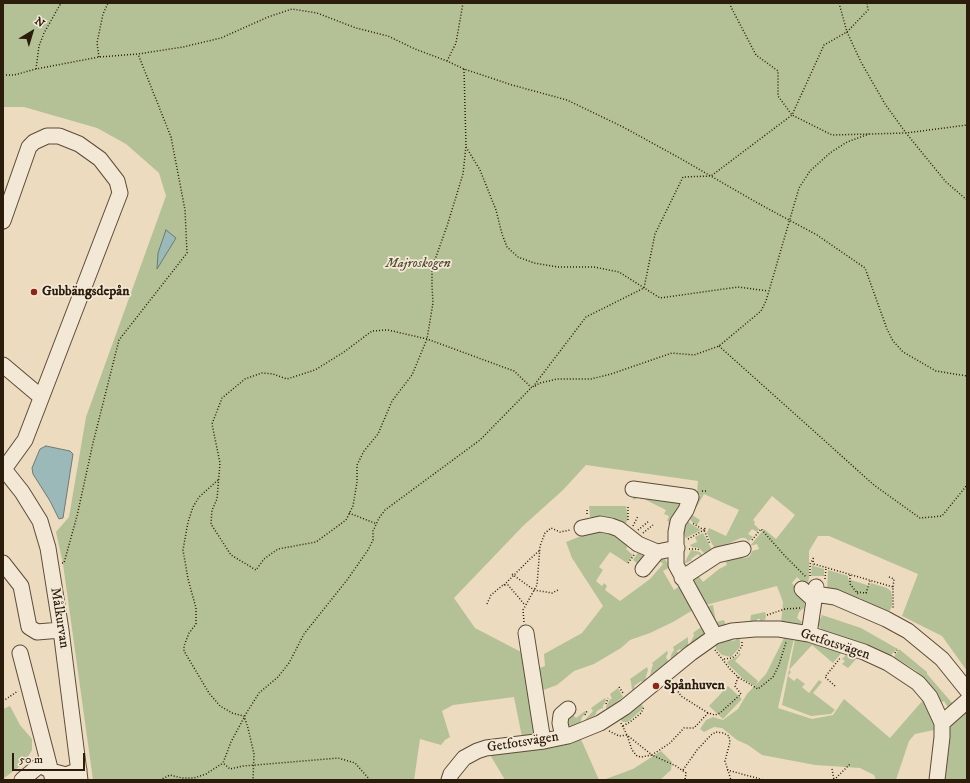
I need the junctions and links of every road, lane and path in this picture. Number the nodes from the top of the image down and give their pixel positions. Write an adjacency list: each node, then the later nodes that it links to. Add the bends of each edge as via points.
1 (61, 3): 11 (path, via 39,46)
2 (108, 3): 9 (path, via 97,43)
3 (463, 3): 10 (path, via 456,42)
4 (730, 3): 14 (path, via 756,55 778,71 778,96)
5 (839, 3): 7 (path)
6 (867, 3): 7 (path, via 868,10)
7 (847, 32): 14 (path, via 824,45); 16 (path, via 885,104)
8 (138, 54): 9 (path); 10 (path, via 222,38 268,17 292,10 318,13 356,28 388,36); 50 (path, via 171,137 185,210 187,253 119,340 64,563)
9 (99, 57): 11 (path)
10 (447, 61): 12 (path)
11 (36, 69): 13 (path)
12 (464, 69): 18 (path); 19 (path, via 567,100 623,126)
13 (3, 75)
14 (792, 115): 17 (path, via 832,135); 19 (path)
15 (967, 124): 16 (path)
16 (906, 133): 17 (path); 20 (path, via 946,182)
17 (869, 134): 22 (path, via 847,142 810,171 799,188)
18 (466, 146): 23 (path, via 480,170 507,247 518,257 558,268 594,267 620,272); 25 (path, via 463,174 432,268 434,303)
19 (710, 176): 22 (path); 23 (path, via 683,177 655,234)
20 (967, 200)
21 (3, 221): 30 (street, via 29,147 47,136 59,136 79,144 100,159 118,181 120,193)
22 (790, 221): 24 (path); 28 (path, via 817,235 865,268 886,329 903,352 936,371)
23 (644, 288): 24 (path, via 660,298 738,287); 29 (path, via 586,317)
24 (768, 291): 26 (path, via 761,311)
25 (427, 339): 29 (path, via 514,371); 32 (path, via 388,330 372,331 315,370 287,379 262,373 245,379 222,398 212,424 220,462); 35 (path, via 412,374 392,401 378,434 364,451 357,465 357,482 353,506)
26 (719, 346): 29 (path, via 694,355 672,353 591,379 557,379); 33 (path, via 874,485 920,518 942,516)
27 (3, 365): 30 (street)
28 (967, 376)
29 (532, 388): 37 (path, via 480,440 385,510)
30 (42, 397): 31 (street, via 25,440)
31 (4, 469): 50 (street, Målkurvan, via 40,521)
32 (218, 480): 35 (path, via 211,524 231,555 256,570 264,559 278,549 316,542 346,520); 92 (path, via 199,497 188,522 183,550 196,608 196,624 184,646 184,651 209,693 220,706)
33 (967, 485)
34 (633, 489): 42 (street, via 691,497 678,522 676,532)
35 (349, 513): 37 (path)
36 (692, 523): 39 (path)
37 (377, 524): 92 (path, via 368,550 304,634 289,663 278,677 259,693)
38 (582, 528): 46 (street, via 600,524 610,526 619,529 638,544)
39 (704, 529): 41 (path); 42 (path)
40 (560, 532): 44 (path, via 551,528 545,533)
41 (711, 545)
42 (684, 546): 45 (path); 46 (street); 56 (street, via 676,565)
43 (747, 546): 56 (street, via 717,555); 63 (path, via 761,529)
44 (540, 550): 53 (path); 60 (path, via 537,585)
45 (701, 551)
46 (657, 552): 52 (street)
47 (814, 557): 48 (path)
48 (813, 561): 51 (path, via 814,564); 63 (path, via 810,564)
49 (3, 563): 69 (street, via 21,586 29,627 37,632)
50 (50, 564): 69 (street, Målkurvan)
51 (826, 568): 54 (path); 63 (path)
52 (643, 569)
53 (513, 574): 58 (path); 60 (path)
54 (850, 575): 57 (path); 62 (path, via 850,584)
55 (889, 577): 59 (path, via 894,579)
56 (682, 578): 73 (street)
57 (870, 581): 59 (path); 62 (path, via 866,593)
58 (503, 585): 65 (path, via 491,595); 66 (path, via 508,585)
59 (893, 587): 68 (path, via 894,607)
60 (534, 590): 61 (path, via 552,593); 66 (path)
61 (558, 590)
62 (857, 592): 64 (path)
63 (813, 593): 67 (path, via 793,607); 68 (street, via 835,597); 71 (street)
64 (861, 598)
65 (487, 604)
66 (525, 605): 70 (path, via 523,610)
67 (768, 615)
68 (886, 618): 83 (street, via 908,630 942,658)
69 (61, 630): 105 (street, Målkurvan)
70 (526, 633): 97 (street)
71 (810, 634): 73 (street, Getfotsvägen, via 779,629 755,629 732,631); 93 (street, Getfotsvägen, via 864,652 903,673 930,697)
72 (788, 636): 79 (path, via 773,677 758,689)
73 (713, 641): 77 (path); 78 (street, Getfotsvägen, via 691,653)
74 (742, 641): 77 (path, via 736,655)
75 (20, 653): 80 (street)
76 (842, 656): 81 (path, via 824,677)
77 (724, 660): 79 (path)
78 (666, 673): 89 (street, Getfotsvägen); 90 (path, via 681,696)
79 (738, 677): 90 (path, via 735,686 741,694 720,713)
80 (28, 684): 86 (path); 106 (street)
81 (835, 686)
82 (619, 687): 84 (path)
83 (967, 690)
84 (626, 697)
85 (967, 701): 93 (street)
86 (3, 702)
87 (568, 709): 96 (street, via 561,715)
88 (588, 712): 91 (path)
89 (615, 713): 95 (path); 96 (street, Getfotsvägen, via 600,723)
90 (708, 713): 98 (path, via 694,728 684,728 670,743)
91 (586, 714)
92 (244, 716): 99 (path); 101 (path, via 254,754)
93 (942, 723): 115 (street, Getfotsvägen)
94 (608, 730): 95 (path, via 619,736)
95 (627, 734): 98 (path); 98 (path, via 632,750 637,756 641,758)
96 (563, 737): 97 (street, Getfotsvägen)
97 (544, 741): 111 (street, Getfotsvägen, via 477,751 464,758)
98 (652, 755): 103 (path)
99 (223, 763): 101 (path, via 230,768); 108 (path, via 194,778 170,775)
100 (851, 763): 102 (path, via 834,780)
101 (254, 765): 109 (path); 110 (path, via 338,758 354,763)
102 (832, 769)
103 (683, 770): 104 (path, via 710,735 716,732 729,736); 112 (path, via 686,773)
104 (727, 770): 113 (path); 114 (path)
105 (79, 775): 106 (street)
106 (52, 776): 107 (street, via 40,765)
107 (22, 780)
108 (160, 780)
109 (253, 780)
110 (370, 780)
111 (449, 780)
112 (685, 780)
113 (730, 780)
114 (764, 780)
115 (937, 780)

